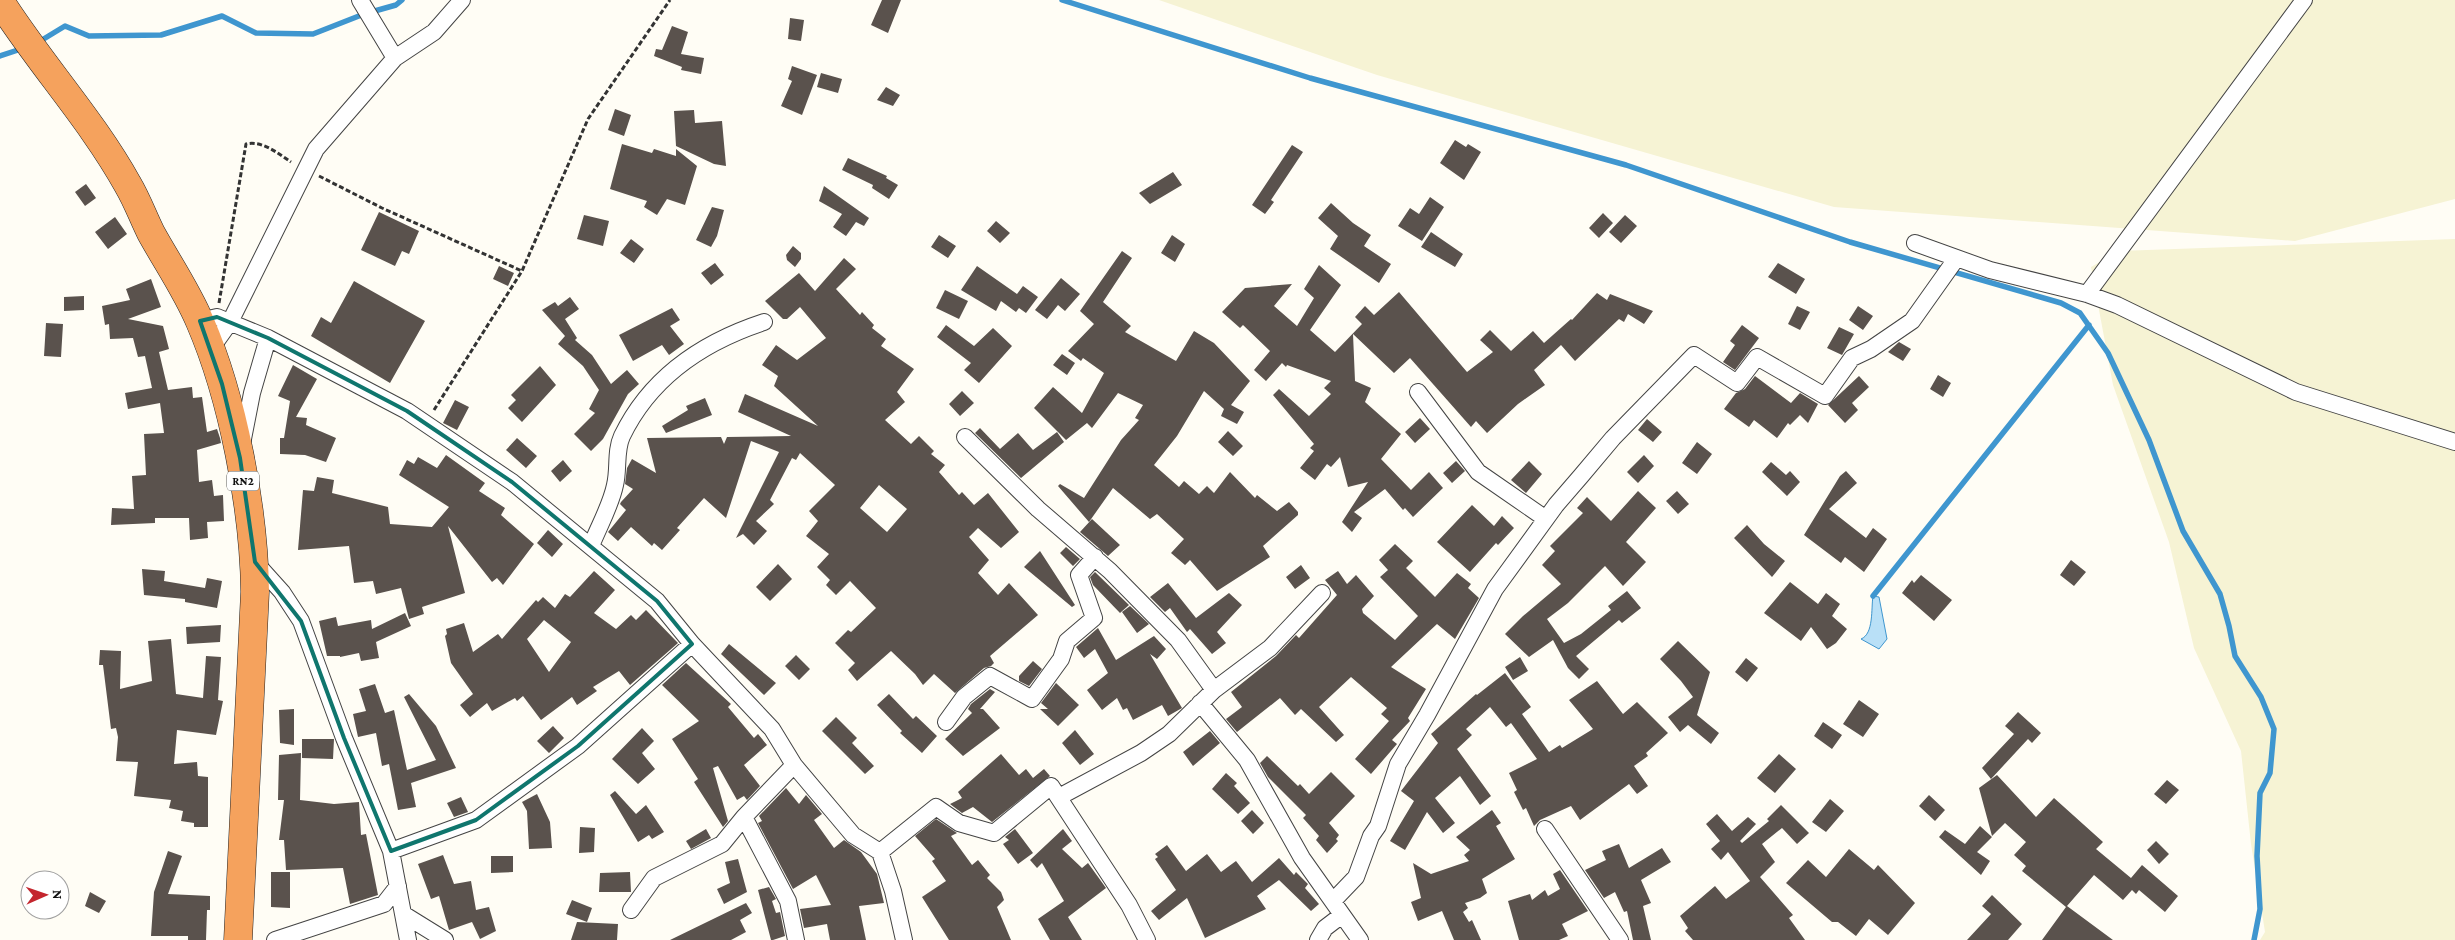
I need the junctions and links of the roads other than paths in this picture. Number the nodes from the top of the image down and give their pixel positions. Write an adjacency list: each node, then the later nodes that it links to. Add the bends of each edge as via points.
1 (360, 0): 5 (street)
2 (462, 0): 5 (street, via 434,32)
3 (2304, 0): 8 (street)
4 (7, 12): 9 (highway, RN2, via 128,184 150,231)
5 (396, 58): 9 (street, via 316,149)
6 (1915, 243): 7 (street)
7 (1956, 259): 8 (street); 16 (street, via 1912,321 1852,358 1825,396 1757,357 1737,383 1694,355 1613,438)
8 (2087, 294): 14 (street, via 2117,305 2296,392)
9 (216, 320): 11 (street); 15 (highway, RN2, via 210,350)
10 (764, 322): 17 (street, via 732,332 668,372 642,403 621,437 616,485)
11 (268, 338): 15 (street, via 252,392); 17 (street, via 407,411 512,482)
12 (1418, 392): 16 (street, via 1478,472)
13 (965, 437): 18 (street, via 1038,509)
14 (2455, 442)
15 (240, 458): 19 (highway, RN2)
16 (1546, 519): 32 (street, via 1495,589 1398,764 1378,826 1356,877)
17 (591, 546): 21 (street, via 657,601)
18 (1095, 557): 22 (street, via 1178,640); 24 (street, via 1079,576 1094,618 1067,641 1061,659 1032,699 990,676 964,696)
19 (254, 562): 29 (street, via 282,592 301,620 344,738); 36 (highway, RN2)
20 (1322, 593): 22 (street, via 1270,648)
21 (692, 644): 25 (street, via 772,729); 29 (street, via 578,746 476,820)
22 (1214, 690): 23 (street)
23 (1200, 703): 26 (street, via 1169,734 1141,753); 32 (street, via 1247,760 1302,858)
24 (946, 722)
25 (794, 765): 27 (street); 30 (street, via 853,834)
26 (1059, 797): 30 (street, via 1051,786 994,833 959,823 936,807); 42 (street, via 1129,905)
27 (744, 817): 33 (street, via 722,844 654,878); 40 (street, via 788,901)
28 (1544, 829): 45 (street)
29 (391, 851): 31 (street)
30 (880, 852): 41 (street)
31 (398, 886): 34 (street); 37 (street, via 384,904)
32 (1333, 901): 35 (street)
33 (632, 910)
34 (403, 914): 38 (street); 39 (street)
35 (1342, 915): 43 (street, via 1324,928); 44 (street)
36 (238, 940)
37 (275, 940)
38 (408, 940)
39 (445, 940)
40 (796, 940)
41 (904, 940)
42 (1147, 940)
43 (1318, 940)
44 (1360, 940)
45 (1620, 940)

